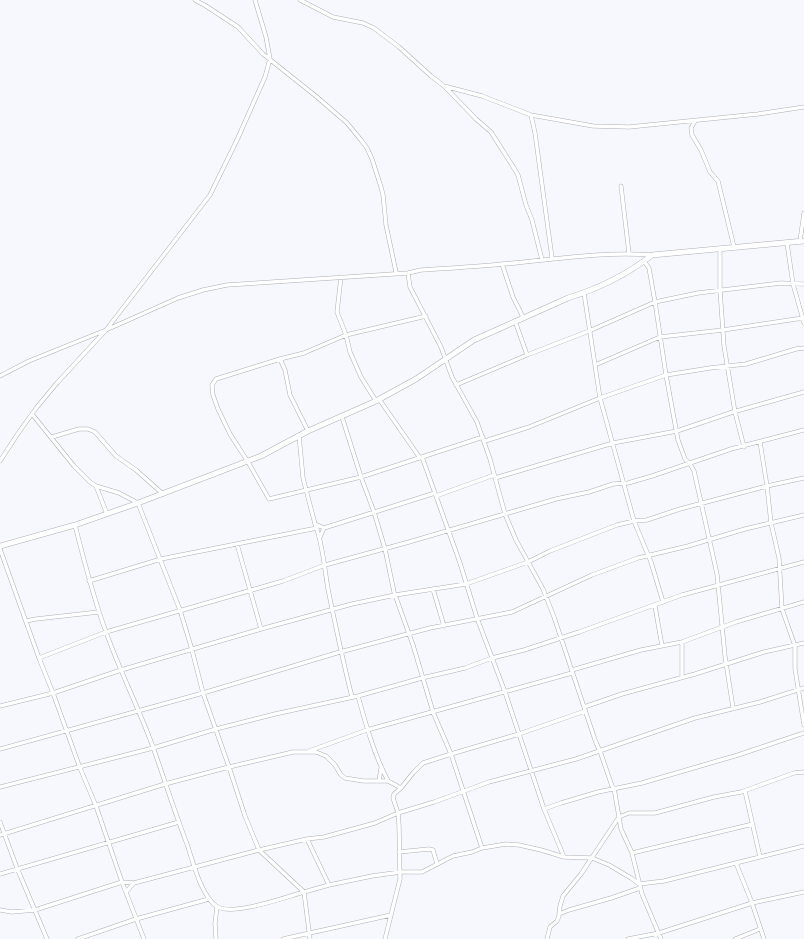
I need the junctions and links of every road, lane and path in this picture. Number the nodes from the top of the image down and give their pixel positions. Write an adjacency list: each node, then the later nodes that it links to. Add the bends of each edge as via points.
1 (195, 0): 4 (street, via 238,27 256,48)
2 (255, 0): 4 (street)
3 (300, 0): 5 (street, via 333,17 374,28)
4 (270, 59): 21 (street, via 346,123 367,148 381,186); 34 (street, via 265,77 210,195)
5 (444, 86): 7 (street, via 482,96); 18 (street, via 491,132 512,165 532,220)
6 (804, 107): 8 (street)
7 (531, 115): 8 (street, via 593,126 629,127); 17 (street)
8 (695, 121): 13 (street, via 691,128 692,135 710,172 718,181)
9 (620, 186): 15 (street)
10 (804, 213): 11 (street)
11 (802, 241): 12 (street)
12 (787, 243): 13 (street); 24 (street)
13 (734, 247): 14 (street)
14 (720, 248): 16 (street); 26 (street)
15 (628, 253): 16 (street); 17 (street)
16 (652, 255): 19 (street)
17 (552, 258): 18 (street)
18 (542, 260): 20 (street)
19 (644, 261): 27 (street); 28 (street, via 649,268)
20 (502, 264): 22 (street); 30 (street)
21 (396, 272): 22 (street); 23 (street)
22 (408, 273): 29 (street, via 410,287)
23 (340, 276): 34 (street, via 227,284 154,308); 37 (street, via 337,312)
24 (793, 284): 25 (street); 26 (street); 31 (street)
25 (804, 284)
26 (720, 290): 28 (street); 35 (street)
27 (584, 293): 30 (street); 36 (street)
28 (655, 302): 36 (street); 38 (street)
29 (426, 316): 37 (street); 41 (street)
30 (523, 317): 32 (street)
31 (803, 318): 33 (street); 35 (street)
32 (515, 321): 40 (street); 41 (street, via 474,340)
33 (804, 323)
34 (106, 330): 46 (street, via 29,361); 52 (street)
35 (723, 330): 38 (street); 44 (street)
36 (589, 331): 40 (street); 43 (street)
37 (346, 335): 42 (street, via 304,353); 50 (street, via 361,377)
38 (660, 337): 43 (street); 45 (street)
39 (804, 348): 44 (street, via 746,364)
40 (527, 355): 47 (street)
41 (446, 358): 47 (street); 50 (street, via 416,379)
42 (280, 359): 55 (street, via 290,396); 65 (street, via 216,379 212,385 213,396 230,434)
43 (595, 365): 49 (street)
44 (728, 366): 45 (street); 51 (street)
45 (666, 374): 49 (street); 56 (street)
46 (0, 376)
47 (456, 385): 59 (street, via 470,407)
48 (804, 392): 51 (street)
49 (600, 398): 59 (street, via 529,427); 61 (street)
50 (377, 400): 53 (street); 63 (street)
51 (736, 412): 56 (street); 62 (street)
52 (32, 414): 58 (street); 64 (street)
53 (342, 416): 55 (street); 67 (street)
54 (804, 430): 60 (street)
55 (308, 431): 57 (street)
56 (677, 431): 61 (street); 66 (street, via 685,459)
57 (299, 435): 65 (street); 73 (street, via 301,469)
58 (52, 437): 71 (street, via 74,466); 74 (street, via 79,429 96,432 116,456)
59 (484, 439): 63 (street); 68 (street)
60 (760, 442): 62 (street); 72 (street)
61 (613, 443): 68 (street); 70 (street)
62 (744, 447): 66 (street)
63 (421, 458): 67 (street); 75 (street)
64 (0, 461)
65 (248, 462): 73 (street, via 269,499); 74 (street)
66 (690, 464): 70 (street); 77 (street)
67 (361, 477): 73 (street); 78 (street)
68 (495, 477): 75 (street); 80 (street)
69 (804, 478): 72 (street)
70 (623, 483): 80 (street); 82 (street)
71 (96, 486): 76 (street); 79 (street)
72 (767, 486): 77 (street); 83 (street)
73 (307, 490): 84 (street)
74 (163, 494): 76 (street)
75 (436, 495): 78 (street); 88 (street)
76 (138, 503): 79 (street); 95 (street)
77 (702, 503): 82 (street, via 647,520); 90 (street)
78 (374, 512): 87 (street); 93 (street)
79 (107, 514): 85 (street)
80 (505, 514): 88 (street); 96 (street)
81 (804, 515): 83 (street)
82 (634, 521): 94 (street); 96 (street, via 617,525)
83 (771, 523): 90 (street); 99 (street)
84 (315, 524): 86 (street); 87 (street)
85 (75, 525): 92 (street); 100 (street)
86 (317, 528): 89 (street); 91 (street)
87 (324, 528): 89 (street)
88 (448, 531): 93 (street); 101 (street)
89 (320, 537): 98 (street)
90 (710, 539): 94 (street); 102 (street)
91 (238, 544): 95 (street); 104 (street)
92 (0, 548): 115 (street)
93 (385, 549): 98 (street); 105 (street)
94 (648, 556): 106 (street, via 592,575); 107 (street)
95 (161, 559): 100 (street); 112 (street)
96 (528, 562): 101 (street); 106 (street)
97 (804, 562): 99 (street)
98 (325, 565): 104 (street); 110 (street)
99 (781, 568): 102 (street); 111 (street)
100 (89, 581): 113 (street)
101 (466, 584): 103 (street); 114 (street)
102 (718, 586): 107 (street); 117 (street)
103 (433, 589): 105 (street); 116 (street)
104 (250, 591): 112 (street); 118 (street)
105 (395, 595): 110 (street); 120 (street)
106 (546, 596): 114 (street, via 512,612); 121 (street)
107 (663, 602): 109 (street)
108 (804, 602): 111 (street)
109 (655, 606): 121 (street); 124 (street)
110 (333, 609): 118 (street); 127 (street)
111 (782, 609): 117 (street); 125 (street)
112 (180, 610): 119 (street); 126 (street)
113 (99, 612): 115 (street); 119 (street)
114 (477, 618): 116 (street); 129 (street)
115 (26, 621): 128 (street)
116 (444, 626): 120 (street)
117 (723, 626): 122 (street); 130 (street)
118 (261, 629): 126 (street)
119 (106, 632): 128 (street); 131 (street)
120 (409, 634): 127 (street); 134 (street)
121 (561, 638): 129 (street); 132 (street)
122 (682, 642): 124 (street); 133 (street)
123 (804, 643): 125 (street)
124 (662, 646): 132 (street)
125 (794, 646): 130 (street); 136 (street)
126 (192, 650): 131 (street); 139 (street)
127 (340, 652): 139 (street); 140 (street)
128 (39, 658): 138 (street)
129 (492, 658): 134 (street, via 465,668); 137 (street)
130 (726, 664): 133 (street); 143 (street)
131 (121, 670): 138 (street); 145 (street)
132 (572, 671): 137 (street); 144 (street)
133 (682, 677): 144 (street, via 622,694)
134 (422, 678): 141 (street); 146 (street)
135 (804, 688): 136 (street)
136 (798, 690): 143 (street); 147 (street)
137 (505, 692): 146 (street); 152 (street)
138 (53, 693): 142 (street); 149 (street)
139 (203, 693): 145 (street); 148 (street)
140 (352, 696): 141 (street); 148 (street)
141 (358, 696): 150 (street)
142 (0, 706)
143 (733, 708): 156 (street, via 695,718)
144 (585, 709): 152 (street); 156 (street)
145 (138, 710): 149 (street); 153 (street)
146 (433, 712): 150 (street); 157 (street)
147 (804, 725)
148 (216, 729): 153 (street); 158 (street)
149 (67, 730): 154 (street); 160 (street)
150 (367, 730): 155 (street); 159 (street)
151 (804, 733): 168 (street, via 725,759)
152 (519, 734): 157 (street); 161 (street)
153 (153, 748): 160 (street); 165 (street)
154 (0, 749)
155 (307, 751): 158 (street); 163 (street, via 326,756 345,778)
156 (600, 751): 161 (street); 168 (street)
157 (452, 754): 167 (street, via 423,763); 169 (street)
158 (229, 767): 165 (street); 184 (street)
159 (381, 767): 163 (street); 164 (street)
160 (80, 768): 166 (street); 171 (street)
161 (531, 771): 169 (street); 172 (street)
162 (804, 772): 170 (street, via 794,773)
163 (379, 781): 164 (street)
164 (388, 781): 167 (street)
165 (165, 784): 171 (street); 176 (street)
166 (0, 787)
167 (401, 788): 173 (street, via 393,798)
168 (614, 788): 172 (street); 174 (street)
169 (463, 791): 173 (street); 183 (street)
170 (745, 791): 174 (street, via 655,813); 177 (street)
171 (96, 806): 178 (street); 181 (street)
172 (544, 810): 187 (street)
173 (398, 813): 180 (street, via 375,823); 185 (street)
174 (619, 817): 186 (street, via 621,829); 189 (street)
175 (0, 822): 178 (street)
176 (179, 822): 181 (street); 192 (street)
177 (753, 824): 186 (street); 188 (street)
178 (5, 834): 179 (street); 193 (street)
179 (0, 835)
180 (307, 839): 184 (street); 198 (street)
181 (109, 842): 193 (street); 196 (street)
182 (804, 846): 188 (street)
183 (482, 848): 187 (street, via 506,844); 191 (street, via 453,856)
184 (259, 850): 192 (street); 201 (street)
185 (399, 852): 191 (street, via 433,850); 194 (street)
186 (632, 853): 199 (street)
187 (564, 857): 189 (street)
188 (760, 857): 190 (street)
189 (592, 858): 199 (street, via 631,878); 208 (street, via 563,896)
190 (736, 863): 199 (street); 204 (street)
191 (437, 864): 194 (street, via 422,872)
192 (195, 867): 197 (street); 203 (street)
193 (17, 868): 195 (street); 207 (street)
194 (401, 872): 198 (street); 209 (street)
195 (0, 874)
196 (122, 882): 197 (street); 200 (street); 207 (street)
197 (134, 883): 200 (street)
198 (329, 885): 201 (street)
199 (639, 886): 208 (street, via 611,898); 213 (street)
200 (126, 892): 210 (street)
201 (304, 892): 205 (street, via 240,909); 212 (street)
202 (804, 892): 204 (street)
203 (209, 900): 205 (street); 210 (street)
204 (752, 903): 211 (street); 213 (street)
205 (217, 907): 217 (street)
206 (0, 910): 207 (street)
207 (35, 910): 214 (street)
208 (559, 914): 221 (street, via 557,921 550,927)
209 (391, 915): 212 (street); 220 (street)
210 (136, 920): 215 (street); 216 (street)
211 (760, 929): 224 (street); 225 (street)
212 (309, 932): 218 (street); 219 (street)
213 (659, 933): 222 (street); 223 (street)
214 (47, 939)
215 (78, 939)
216 (144, 939)
217 (216, 939)
218 (283, 939)
219 (310, 939)
220 (385, 939)
221 (547, 939)
222 (628, 939)
223 (661, 939)
224 (735, 939)
225 (764, 939)

